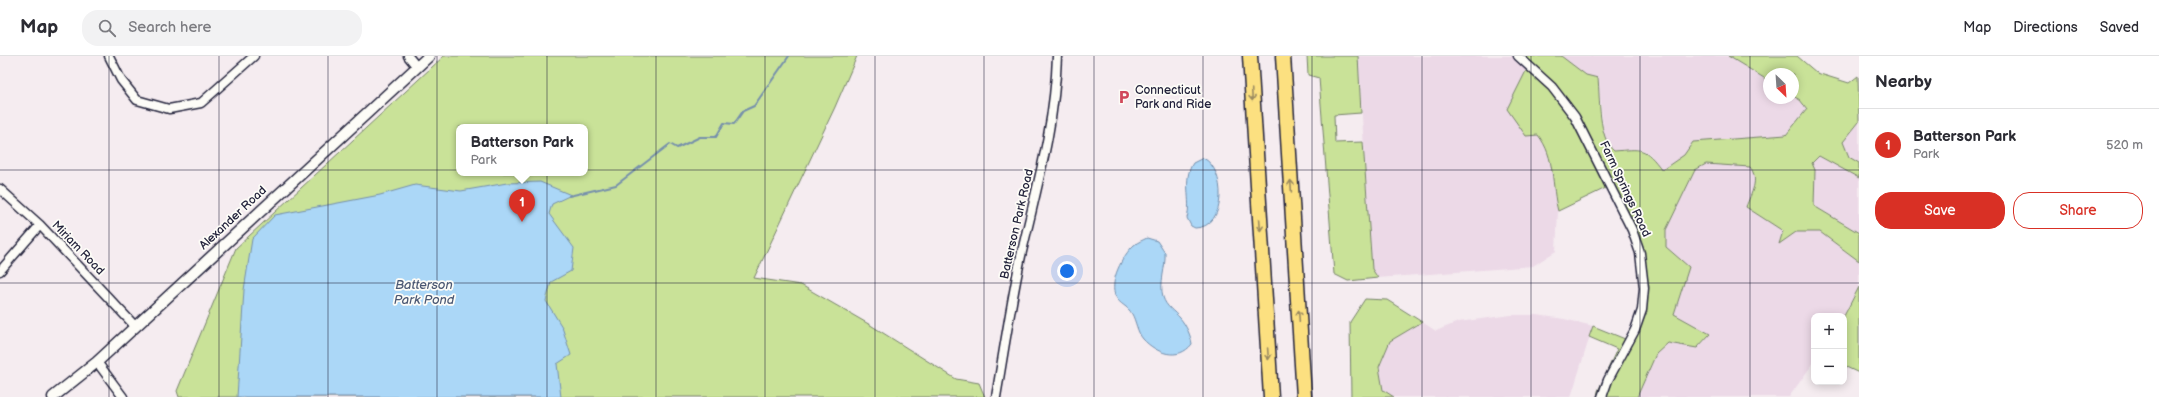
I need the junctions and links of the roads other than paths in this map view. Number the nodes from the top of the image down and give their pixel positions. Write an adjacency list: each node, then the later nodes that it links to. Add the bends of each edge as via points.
1 (109, 56): 2 (street, via 121,80 137,100 169,109 201,103)
2 (254, 56)
3 (408, 56): 9 (street)
4 (429, 56): 9 (street, Alexander Road)
5 (1057, 56): 17 (street, Batterson Park Road, via 1046,149 1021,258)
6 (1250, 56): 18 (highway, one-way to 18)
7 (1283, 56): 19 (highway, one-way to 7)
8 (1518, 56): 20 (street, Farm Springs Road, via 1552,86 1575,117 1632,230 1640,253 1644,288 1642,310)
9 (417, 67): 13 (street, Alexander Road)
10 (0, 189): 11 (street, Miriam Road)
11 (40, 225): 12 (street); 13 (street, Miriam Road)
12 (0, 271)
13 (135, 326): 14 (street, Alexander Road)
14 (97, 362): 15 (street, Alexander Road); 16 (street)
15 (53, 397)
16 (123, 397)
17 (996, 397)
18 (1271, 397)
19 (1304, 397)
20 (1602, 397)

